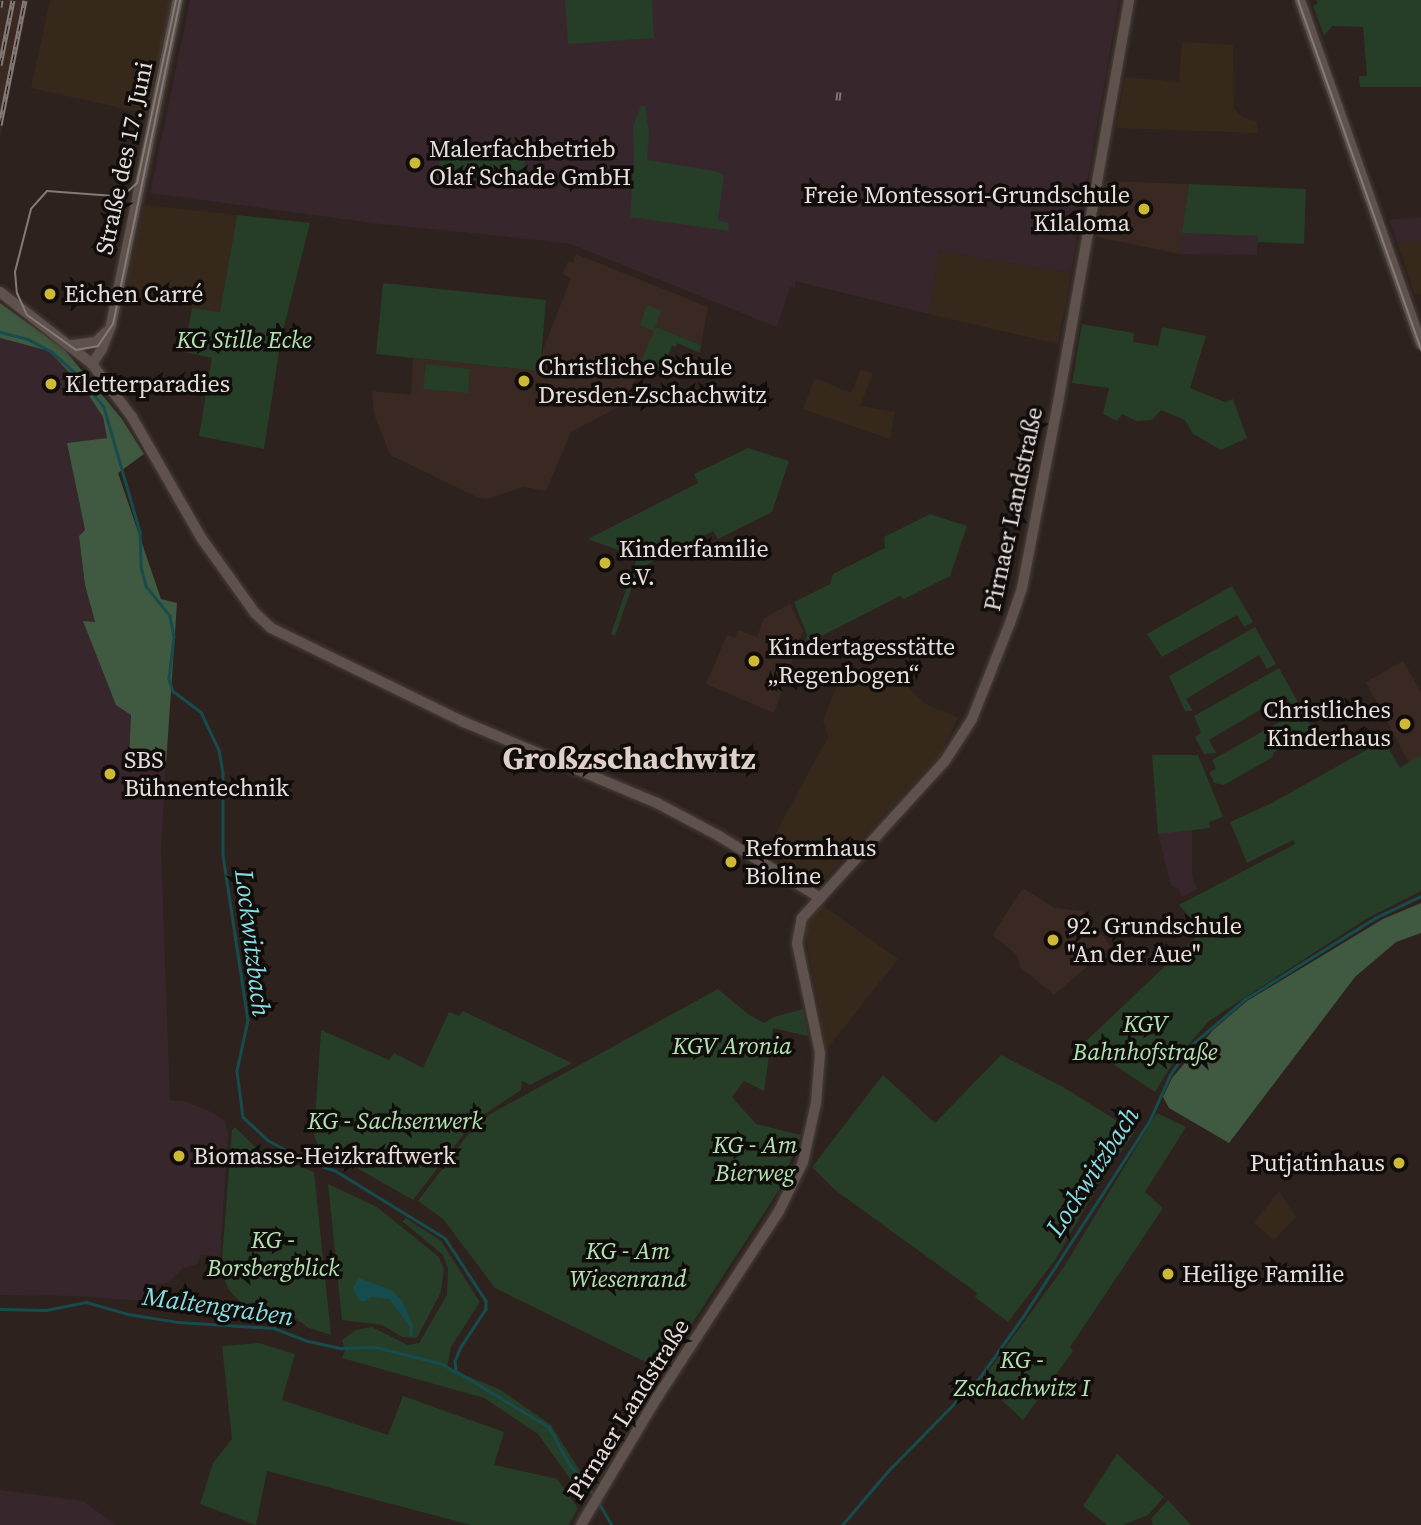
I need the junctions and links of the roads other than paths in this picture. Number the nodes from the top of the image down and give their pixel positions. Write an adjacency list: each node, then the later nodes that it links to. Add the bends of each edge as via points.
1 (178, 0): 5 (street, Straße des 17. Juni)
2 (1129, 0): 9 (street, Pirnaer Landstraße, via 1056,414 1010,623 972,719 946,761)
3 (1300, 0): 6 (street)
4 (0, 292): 7 (street)
5 (111, 324): 7 (street, via 96,342); 8 (street, Straße des 17. Juni, via 105,359)
6 (1421, 344)
7 (72, 345): 8 (street)
8 (94, 367): 9 (street, via 132,417 202,539 271,628 464,722 657,803)
9 (819, 897): 10 (street, Pirnaer Landstraße, via 802,918 797,943 820,1053 816,1102 803,1162 779,1211 658,1396)
10 (581, 1525)

